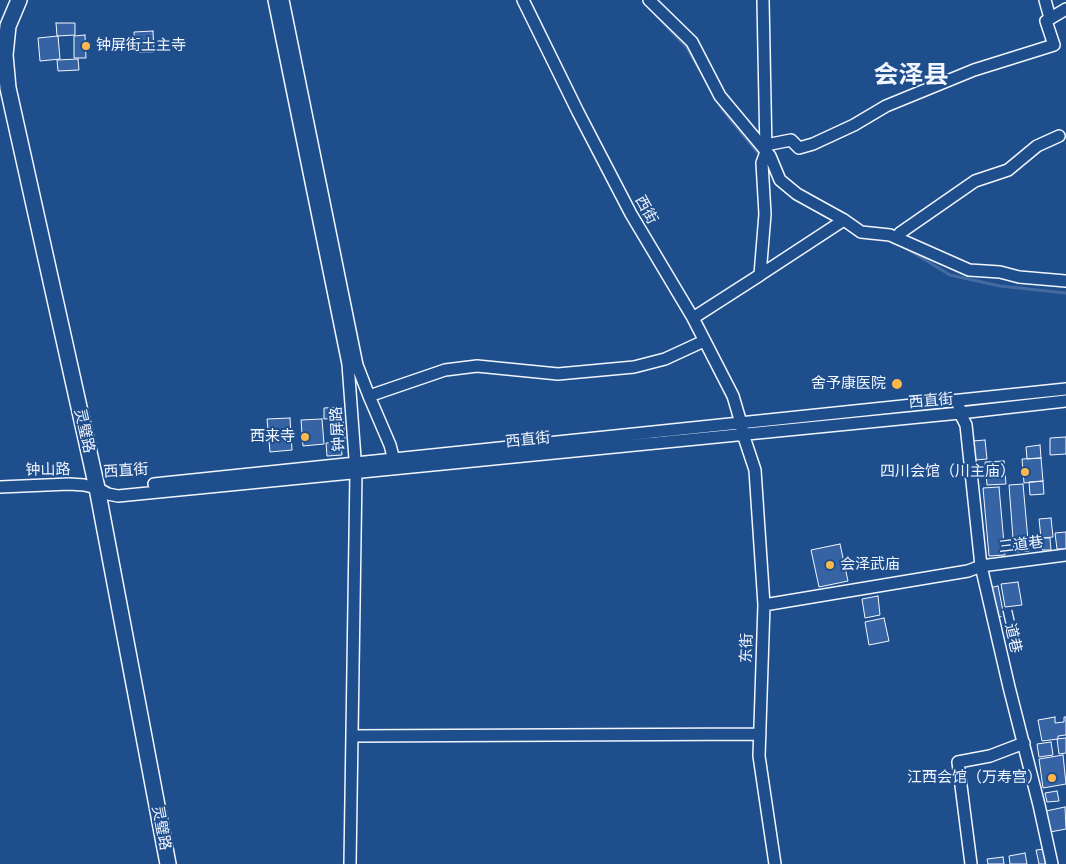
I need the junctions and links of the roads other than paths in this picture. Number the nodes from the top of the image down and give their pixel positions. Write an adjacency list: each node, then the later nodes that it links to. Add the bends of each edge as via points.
1 (19, 0): 26 (main road, 灵璧路, via 8,26 5,55 8,88)
2 (274, 0): 24 (street, 钟屏路, via 348,364)
3 (283, 0): 19 (street, via 358,365)
4 (523, 0): 16 (street, 西街, via 631,214)
5 (650, 0): 11 (street, via 692,42 720,96)
6 (763, 0): 11 (street)
7 (1045, 0): 9 (street)
8 (1066, 9): 9 (street)
9 (1050, 18): 11 (street, via 1046,21 1054,45 974,70 886,106 814,144 799,148 792,140)
10 (1059, 136): 13 (street, via 1037,146 1008,170 975,181 900,233)
11 (766, 148): 12 (street, via 780,180 797,194); 14 (street, via 762,163 765,214)
12 (844, 220): 13 (street, via 861,232); 14 (street)
13 (898, 238): 15 (street, via 969,270)
14 (760, 275): 16 (street)
15 (1066, 282)
16 (693, 318): 17 (street, 西街)
17 (704, 341): 19 (street, via 665,359 634,367 558,374 477,366 445,370); 22 (street, 西街, via 733,396)
18 (1066, 389): 21 (street, 西直街)
19 (369, 396): 23 (street, via 390,444)
20 (1066, 401): 21 (street, 西直街)
21 (959, 407): 22 (street, 西直街); 28 (street, 二道巷, via 966,425)
22 (742, 428): 23 (street, 西直街); 29 (street, 东街, via 755,470)
23 (394, 463): 24 (street, 西直街)
24 (355, 467): 26 (street, 西直街, via 118,496); 31 (street, 钟屏路)
25 (0, 487): 26 (street, 钟山路, via 69,484)
26 (97, 488): 33 (main road, 灵璧路)
27 (1066, 555): 28 (street, 三道巷)
28 (981, 566): 29 (street, 三道巷, via 968,571); 32 (street, 二道巷)
29 (764, 605): 30 (street, 东街)
30 (760, 734): 31 (street); 35 (street, 东街, via 759,756)
31 (353, 736): 34 (street, 钟屏路)
32 (1024, 744): 36 (street, via 990,756 958,762); 37 (street, 二道巷)
33 (168, 864)
34 (350, 864)
35 (775, 864)
36 (971, 864)
37 (1052, 864)

